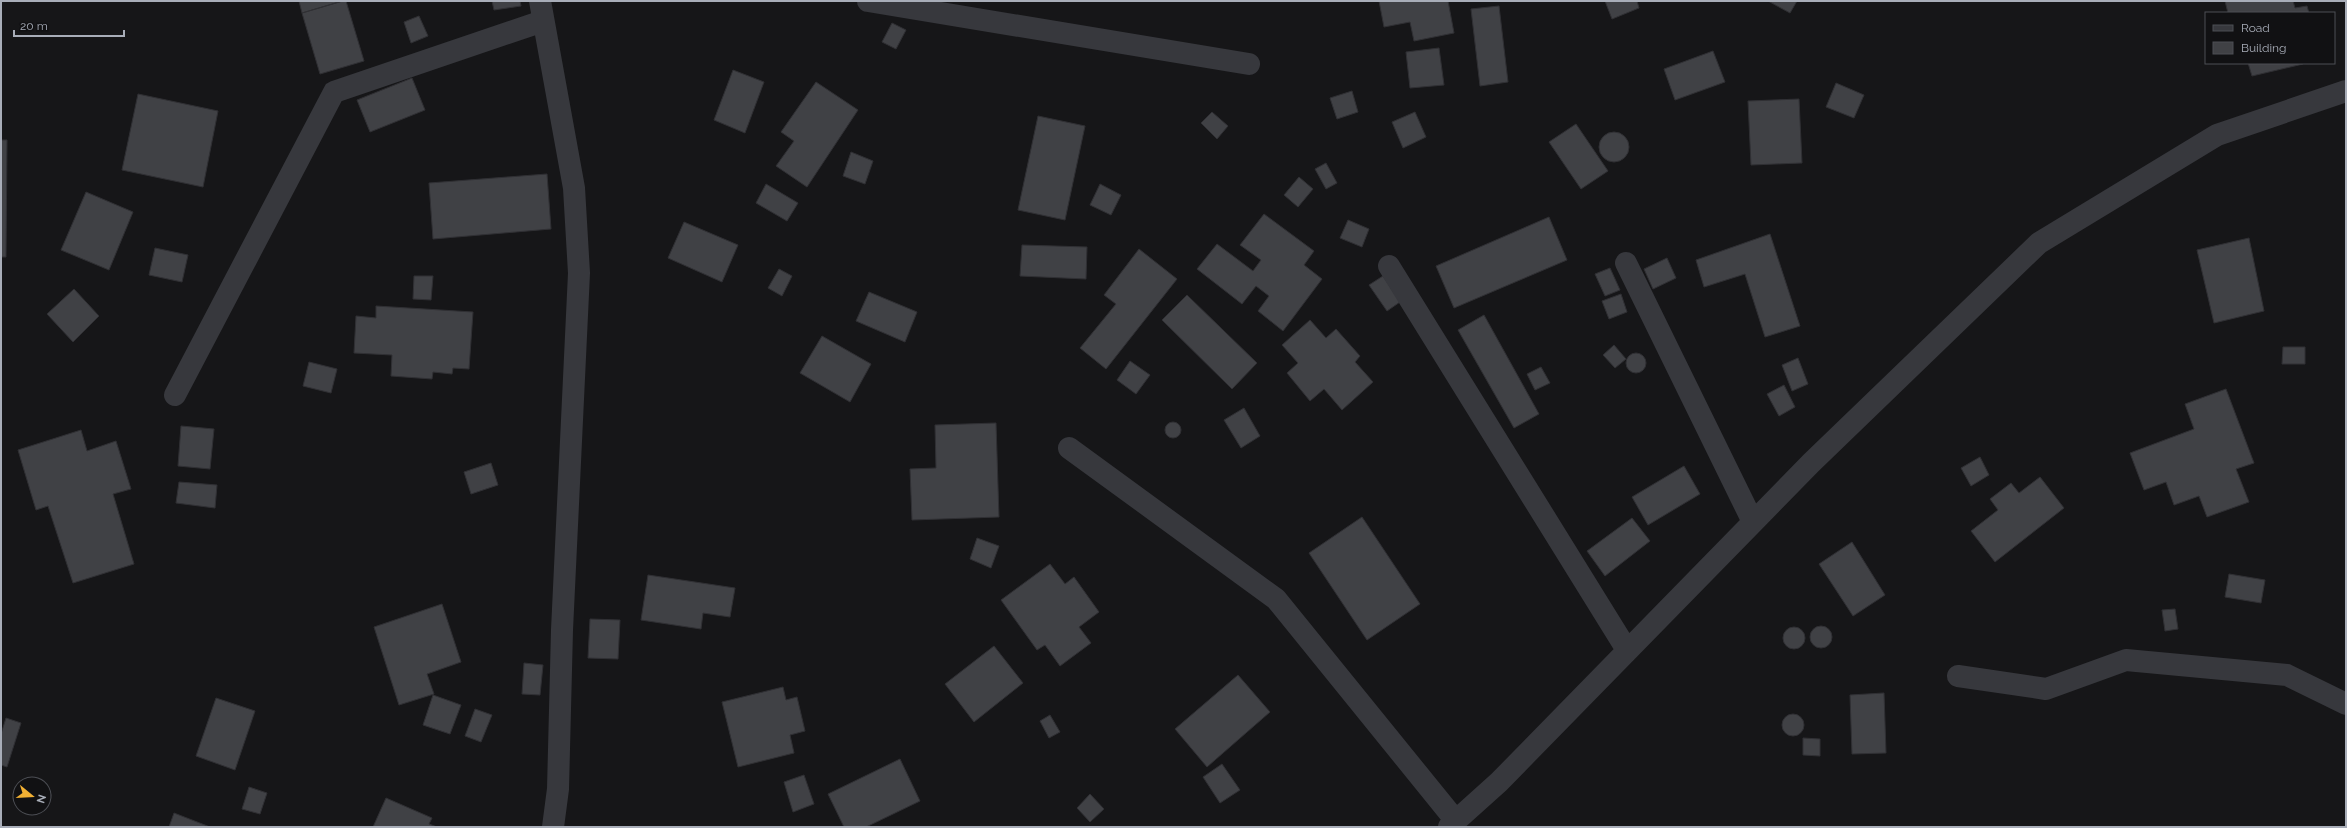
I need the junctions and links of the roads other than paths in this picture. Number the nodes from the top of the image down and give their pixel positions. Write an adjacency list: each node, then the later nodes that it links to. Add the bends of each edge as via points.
1 (868, 1): 3 (street)
2 (542, 11): 7 (street, via 334,92); 14 (street, via 574,188 579,273 562,630 558,789)
3 (1249, 64)
4 (2346, 91): 9 (street, via 2217,135 2039,243)
5 (1626, 263): 9 (street)
6 (1389, 266): 10 (street)
7 (175, 395)
8 (1069, 448): 13 (street, via 1276,599)
9 (1753, 522): 10 (street)
10 (1627, 650): 13 (street, via 1499,782)
11 (1958, 676): 12 (street, via 2046,689 2126,660 2287,675)
12 (2346, 704)
13 (1453, 824)
14 (553, 827)

